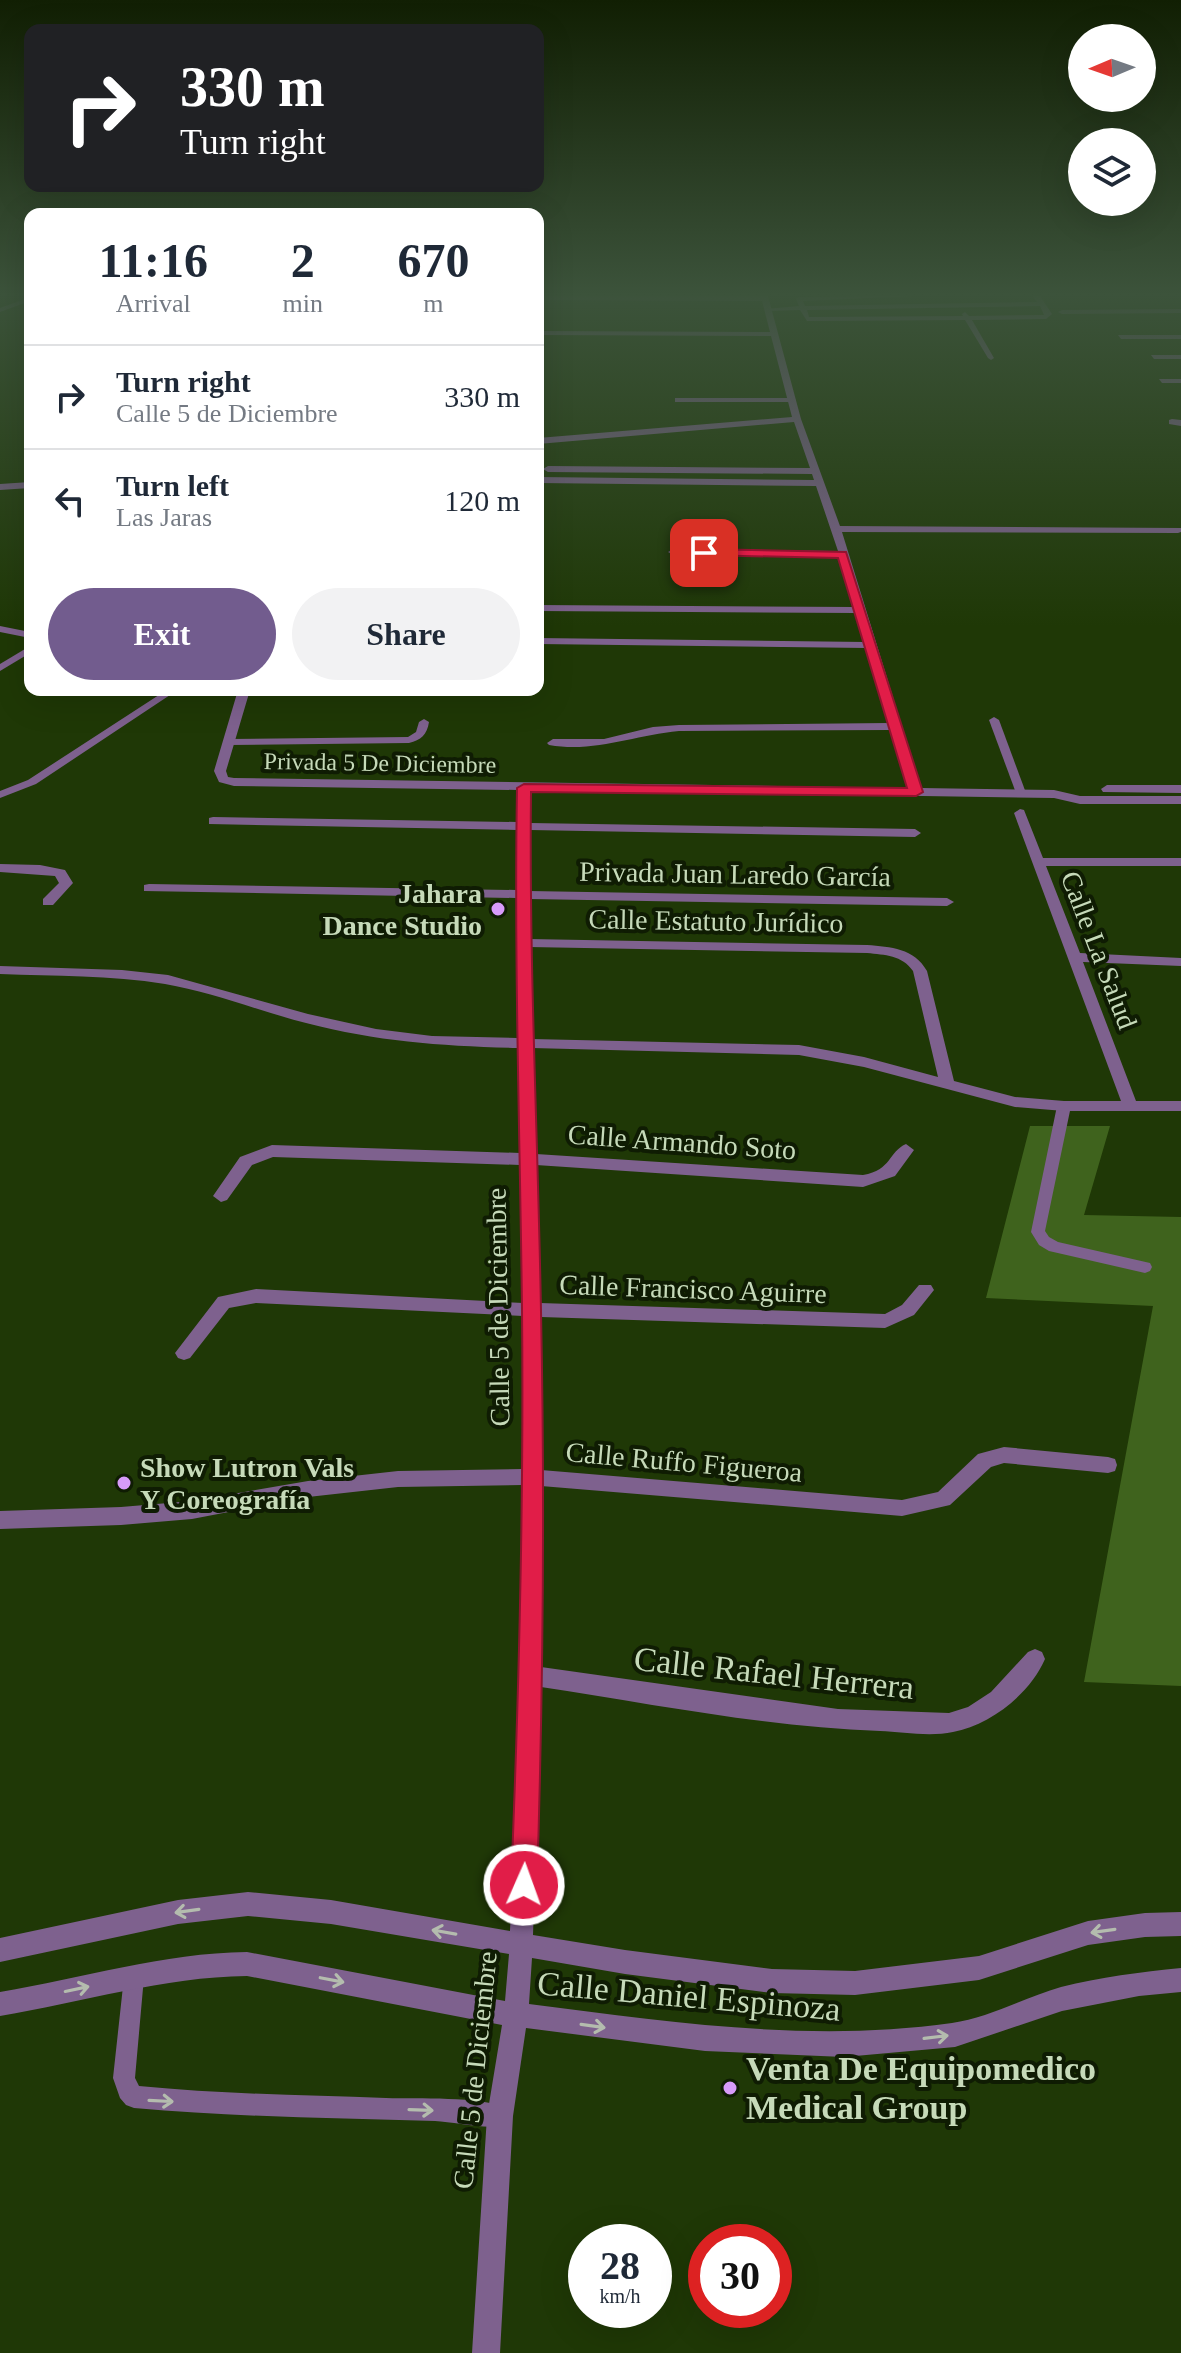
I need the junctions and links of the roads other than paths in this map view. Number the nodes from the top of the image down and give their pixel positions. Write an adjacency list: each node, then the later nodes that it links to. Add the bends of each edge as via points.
1 (794, 406): 2 (street)
2 (797, 419): 3 (street); 5 (street)
3 (544, 440)
4 (544, 469): 5 (street)
5 (816, 471): 7 (street)
6 (544, 480): 7 (street)
7 (820, 483): 10 (street)
8 (24, 485): 9 (street)
9 (0, 487)
10 (836, 529): 11 (street); 13 (street)
11 (1178, 530)
12 (673, 552): 13 (street)
13 (842, 554): 15 (street)
14 (544, 608): 15 (street)
15 (859, 610): 19 (street)
16 (0, 629): 17 (lane)
17 (24, 634)
18 (544, 641): 19 (street)
19 (870, 645): 26 (street)
20 (24, 653): 21 (lane)
21 (0, 668)
22 (163, 696): 34 (lane, via 32,782)
23 (242, 696): 27 (street)
24 (994, 720): 32 (lane)
25 (424, 722): 27 (lane, via 423,731 409,740)
26 (896, 726): 28 (street, via 679,728 604,743); 31 (street)
27 (229, 742): 29 (street, Privada 5 De Diciembre, via 221,777 234,782)
28 (553, 743)
29 (524, 788): 31 (street); 38 (street, Calle 5 de Diciembre)
30 (1181, 789): 33 (street)
31 (916, 792): 32 (street)
32 (1021, 793): 33 (street)
33 (1054, 794): 35 (street, via 1080,800)
34 (0, 795)
35 (1181, 800)
36 (1020, 813): 40 (street, Calle La Salud)
37 (213, 821): 38 (street)
38 (524, 825): 39 (street); 44 (street, Calle 5 de Diciembre)
39 (915, 833)
40 (1039, 862): 41 (street); 48 (street, Calle La Salud)
41 (1181, 862)
42 (0, 868): 45 (street, via 60,873 66,883)
43 (149, 888): 44 (street, Privada Juan Laredo García)
44 (523, 894): 46 (street, Privada Juan Laredo García); 47 (street, Calle 5 de Diciembre)
45 (48, 902)
46 (947, 902)
47 (522, 943): 51 (street, Calle 5 de Diciembre); 52 (street, Calle Estatuto Jurídico, via 867,949 908,956 920,971)
48 (1074, 957): 49 (street); 53 (street, Calle La Salud)
49 (1181, 962)
50 (0, 970): 51 (street, via 168,980 376,1034)
51 (524, 1042): 52 (street, via 799,1050); 57 (street, Calle 5 de Diciembre)
52 (948, 1085): 54 (street, via 1015,1102)
53 (1130, 1105): 54 (street); 55 (street)
54 (1064, 1106): 59 (lane, via 1038,1232 1054,1247)
55 (1181, 1106)
56 (906, 1150): 57 (street, Calle Armando Soto, via 893,1172 863,1181)
57 (527, 1159): 58 (street, Calle Armando Soto, via 272,1151 246,1161); 61 (street, Calle 5 de Diciembre)
58 (221, 1196)
59 (1145, 1267)
60 (925, 1290): 61 (street, Calle Francisco Aguirre, via 904,1316 885,1321)
61 (532, 1310): 62 (street, Calle Francisco Aguirre, via 237,1298 215,1311); 64 (street, Calle 5 de Diciembre)
62 (184, 1353)
63 (1108, 1465): 64 (street, Calle Ruffo Figueroa, via 1004,1455 985,1460 943,1499 902,1508)
64 (532, 1477): 65 (street, Calle Ruffo Figueroa, via 398,1479 192,1510); 67 (street, Calle 5 de Diciembre)
65 (0, 1520)
66 (1035, 1659): 67 (street, Calle Rafael Herrera, via 993,1706 949,1723 838,1719)
67 (531, 1675): 69 (street, Calle 5 de Diciembre)
68 (1180, 1928): 69 (street, Calle Daniel Espinoza, one-way to 69, via 1145,1925 1088,1933 979,1968 855,1983 772,1981)
69 (521, 1945): 70 (street, Calle Daniel Espinoza, one-way to 70, via 331,1912 248,1904 178,1912); 74 (street, Calle 5 de Diciembre)
70 (0, 1950)
71 (134, 1977): 73 (street, Calle Daniel Espinoza, one-way to 71); 74 (street, Calle Daniel Espinoza, one-way to 74, via 209,1963 247,1964); 75 (lane, one-way to 75, via 124,2078 134,2097)
72 (1181, 1980): 74 (street, Calle Daniel Espinoza, one-way to 72, via 705,2039 891,2043 955,2035 1062,1999)
73 (0, 2004)
74 (516, 2015): 75 (street, Calle 5 de Diciembre)
75 (500, 2116): 76 (street, Calle 5 de Diciembre)
76 (486, 2353)

